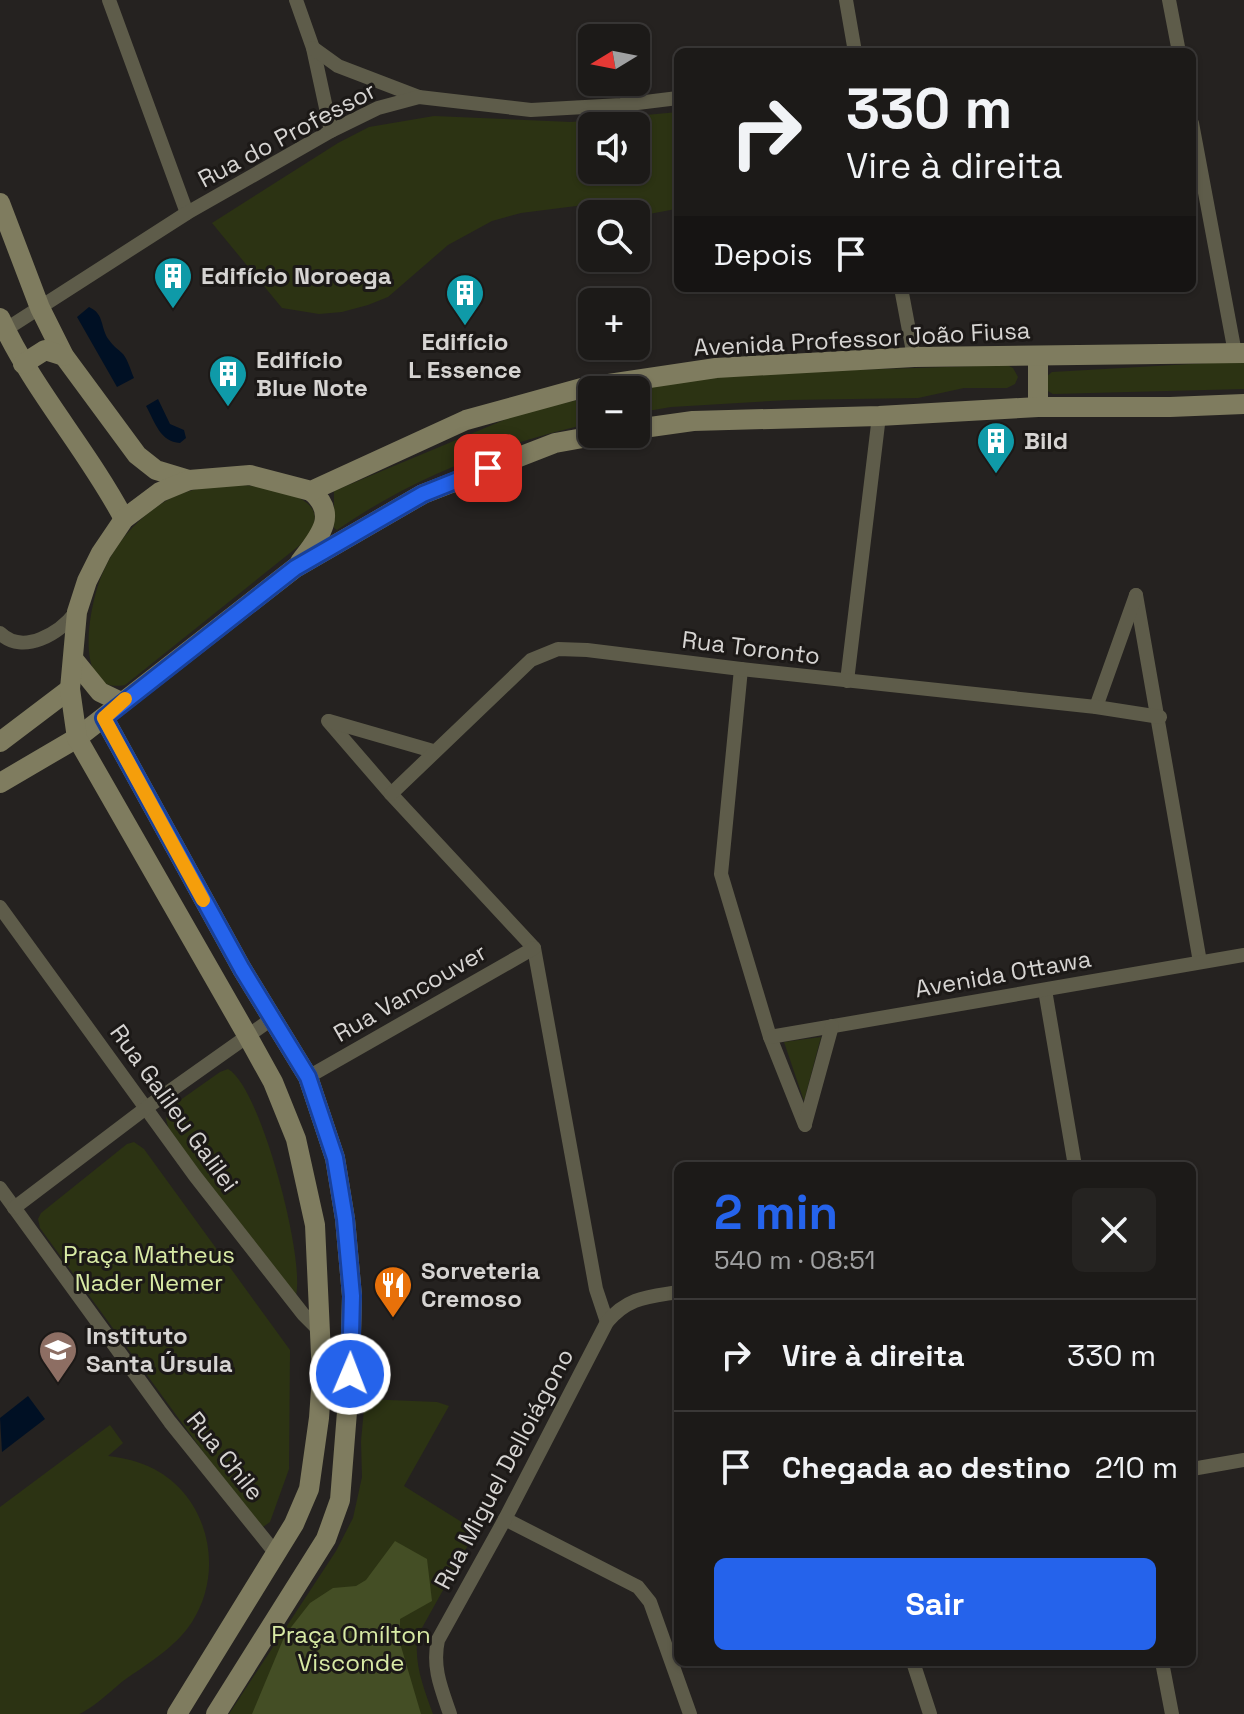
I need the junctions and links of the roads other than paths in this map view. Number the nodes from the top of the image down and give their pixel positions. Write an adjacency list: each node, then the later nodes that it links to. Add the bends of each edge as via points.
1 (109, 0): 17 (street)
2 (296, 0): 5 (street)
3 (846, 0): 6 (street)
4 (1169, 0): 7 (street)
5 (313, 48): 8 (street); 10 (street)
6 (854, 48)
7 (1178, 48)
8 (338, 66): 9 (street); 10 (street)
9 (374, 80): 11 (street); 13 (street)
10 (321, 86): 14 (street)
11 (419, 97): 12 (street, Rua do Professor, via 531,110); 13 (street, Rua do Professor)
12 (674, 98)
13 (378, 108): 14 (street, Rua do Professor)
14 (331, 131): 17 (street, Rua do Professor)
15 (1196, 142): 21 (street)
16 (0, 203): 19 (main road)
17 (187, 213): 19 (street, Rua do Professor)
18 (902, 292): 24 (street)
19 (40, 308): 20 (street, Rua do Professor); 22 (main road)
20 (2, 327): 25 (main road)
21 (1240, 353): 23 (main road, Avenida Professor João Fiusa)
22 (64, 356): 25 (main road, via 45,350); 31 (main road, via 137,455 156,470)
23 (1038, 356): 24 (main road, Avenida Professor João Fiusa); 27 (main road)
24 (914, 357): 32 (main road, Avenida Professor João Fiusa, via 716,368 582,388 466,420)
25 (23, 364): 33 (main road)
26 (1244, 404): 27 (main road)
27 (1038, 407): 28 (main road)
28 (879, 416): 29 (main road); 39 (street)
29 (650, 427)
30 (578, 439): 34 (main road, via 423,494)
31 (189, 480): 32 (main road, via 250,475); 33 (main road, via 160,492)
32 (311, 491): 34 (main road, via 326,512 322,531)
33 (124, 519): 35 (main road, via 101,553)
34 (295, 568): 41 (main road)
35 (77, 612): 36 (street, via 39,640 19,643); 37 (main road)
36 (0, 633)
37 (74, 660): 40 (main road); 41 (main road, via 100,692)
38 (741, 669): 39 (street, Rua Toronto); 47 (street, Rua Toronto, via 558,649 531,660); 58 (street, via 721,874)
39 (847, 681): 42 (street, Rua Toronto)
40 (70, 689): 45 (main road); 46 (main road)
41 (121, 702): 44 (main road)
42 (1096, 707): 43 (street, Rua Toronto); 43 (street, via 1136,595)
43 (1160, 717): 53 (street)
44 (104, 718): 45 (main road); 55 (main road)
45 (77, 738): 48 (main road); 57 (main road)
46 (0, 742)
47 (433, 751): 49 (street, Rua Toronto); 49 (street, via 328,721)
48 (0, 783)
49 (391, 794): 51 (street)
50 (0, 907): 60 (street, Rua Galileu Galilei)
51 (534, 948): 59 (street, Rua Vancouver); 67 (street, via 596,1289)
52 (1244, 955): 53 (street, Avenida Ottawa)
53 (1200, 962): 54 (street, Avenida Ottawa)
54 (1045, 990): 56 (street, Avenida Ottawa); 61 (street)
55 (273, 1018): 57 (street); 59 (main road)
56 (832, 1026): 58 (street, Avenida Ottawa); 58 (street, via 805,1125)
57 (247, 1035): 60 (street); 65 (main road, via 296,1139)
58 (770, 1037)
59 (308, 1077): 64 (main road, via 335,1158)
60 (146, 1108): 63 (street); 68 (street, Rua Galileu Galilei, via 236,1230)
61 (1074, 1162)
62 (0, 1188): 63 (street, Rua Chile)
63 (14, 1208): 72 (street, Rua Chile, via 170,1422)
64 (345, 1219): 65 (main road); 77 (main road, via 352,1296 340,1500 326,1539)
65 (315, 1225): 68 (main road)
66 (674, 1293): 67 (street, Rua Miguel Delloiágono, via 633,1300)
67 (607, 1322): 71 (street, Rua Miguel Delloiágono)
68 (319, 1330): 72 (main road, via 321,1390 309,1489)
69 (1244, 1460): 70 (street)
70 (1196, 1468)
71 (505, 1519): 78 (street, Rua Miguel Delloiágono, via 438,1640 434,1657); 79 (street, via 638,1587 650,1602)
72 (277, 1555): 76 (main road)
73 (914, 1666): 75 (street)
74 (1163, 1666): 80 (street)
75 (928, 1713)
76 (178, 1714)
77 (216, 1714)
78 (450, 1714)
79 (690, 1714)
80 (1172, 1714)

